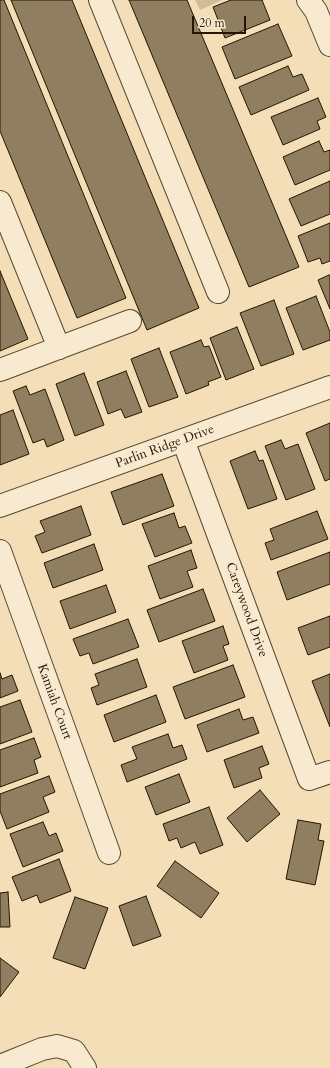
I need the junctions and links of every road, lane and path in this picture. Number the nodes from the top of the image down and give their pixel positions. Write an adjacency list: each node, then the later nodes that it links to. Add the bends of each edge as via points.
1 (100, 0): 5 (street)
2 (318, 6): 3 (street)
3 (330, 46)
4 (0, 202): 7 (street)
5 (218, 292)
6 (130, 321): 7 (street)
7 (59, 348): 8 (street)
8 (0, 370)
9 (330, 387): 10 (street, Parlin Ridge Drive)
10 (183, 440): 11 (street, Parlin Ridge Drive); 13 (street, Careywood Drive, via 310,779)
11 (0, 506)
12 (0, 551): 14 (street, Kamiah Court)
13 (330, 772)
14 (109, 853)
15 (0, 1066): 16 (street, via 42,1049 57,1046 74,1050)
16 (85, 1068)

